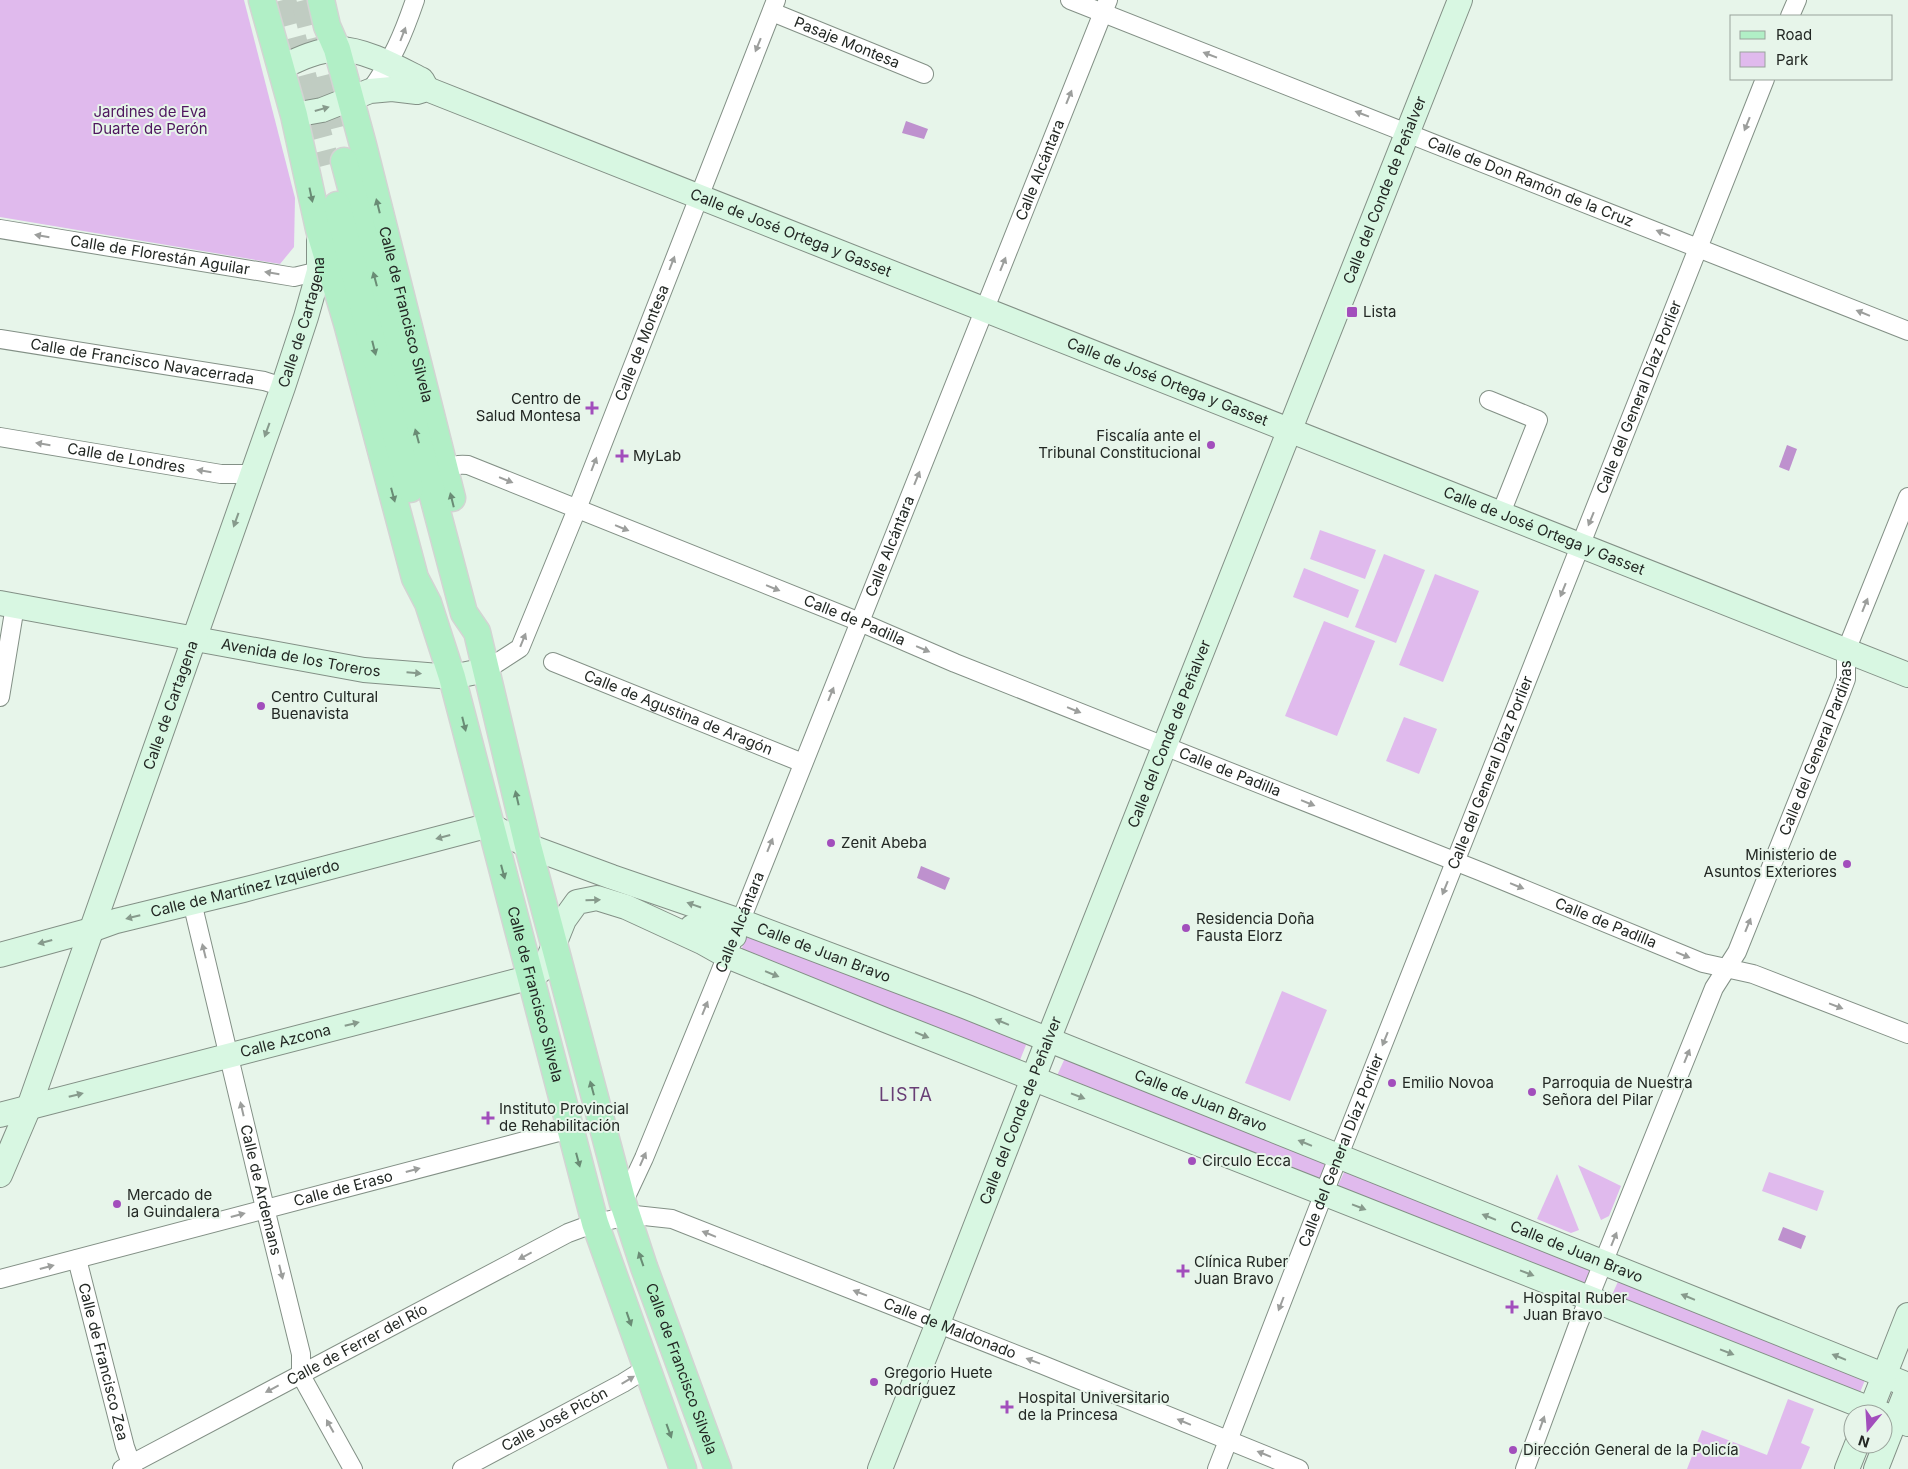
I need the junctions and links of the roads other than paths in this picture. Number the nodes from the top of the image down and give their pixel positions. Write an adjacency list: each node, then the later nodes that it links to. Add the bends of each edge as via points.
1 (262, 0): 12 (main road, Calle de Francisco Silvela)
2 (321, 0): 10 (main road, Calle de Francisco Silvela)
3 (416, 0): 11 (street, one-way to 3, via 402,39)
4 (1070, 0): 8 (street, Calle de Don Ramón de la Cruz)
5 (1460, 0): 18 (street, Calle del Conde de Peñalver)
6 (1797, 0): 9 (street)
7 (774, 6): 13 (street, Pasaje Montesa); 19 (street, Calle de Montesa, one-way to 19)
8 (1105, 7): 18 (street, Calle de Don Ramón de la Cruz, one-way to 8); 24 (street, Calle Alcántara, one-way to 8)
9 (1790, 15)
10 (337, 49): 11 (street, Calle de José Ortega y Gasset, via 355,51); 12 (street, Calle de José Ortega y Gasset, via 306,56); 16 (main road, Calle de Francisco Silvela)
11 (388, 64): 15 (street, Calle de José Ortega y Gasset, via 422,80); 16 (street)
12 (282, 67): 17 (main road, Calle de Francisco Silvela)
13 (924, 74)
14 (1765, 80): 22 (street, Calle del General Díaz Porlier, one-way to 22)
15 (427, 89): 16 (street, Calle de José Ortega y Gasset, via 417,92 392,89); 19 (street, Calle de José Ortega y Gasset)
16 (360, 96): 17 (street, Calle de José Ortega y Gasset, one-way to 16, via 322,110); 31 (main road, Calle de Francisco Silvela, one-way to 16, via 363,145)
17 (294, 115): 21 (main road, Calle de Francisco Silvela, one-way to 21)
18 (1407, 132): 22 (street, Calle de Don Ramón de la Cruz, one-way to 18); 29 (street, Calle del Conde de Peñalver)
19 (698, 196): 24 (street, Calle de José Ortega y Gasset); 34 (street, Calle de Montesa, one-way to 19)
20 (0, 229): 23 (street, Calle de Florestán Aguilar, one-way to 20, via 294,277)
21 (319, 229): 23 (street, Calle de Cartagena); 37 (main road, Calle de Francisco Silvela, one-way to 37, via 415,578)
22 (1699, 247): 25 (street, Calle de Don Ramón de la Cruz, one-way to 22); 36 (street, Calle del General Díaz Porlier, one-way to 36)
23 (319, 271): 27 (street, Calle de Cartagena)
24 (984, 309): 29 (street, Calle de José Ortega y Gasset); 39 (street, Calle Alcántara, one-way to 24)
25 (1908, 331)
26 (0, 339): 27 (street, Calle de Francisco Navacerrada, via 264,381)
27 (283, 387): 32 (street, Calle de Cartagena, one-way to 32)
28 (1489, 400): 35 (street, via 1538,420)
29 (1290, 429): 35 (street, Calle de José Ortega y Gasset); 48 (street, Calle del Conde de Peñalver)
30 (0, 437): 32 (street, Calle de Londres, one-way to 30, via 221,474)
31 (445, 471): 34 (street, Calle de Padilla, one-way to 34, via 452,466 468,465); 40 (main road, Calle de Francisco Silvela, one-way to 31, via 480,612)
32 (252, 474): 41 (street, Calle de Cartagena, one-way to 41)
33 (1908, 497): 42 (street, Calle del General Pardiñas, one-way to 33)
34 (577, 509): 39 (street, Calle de Padilla, one-way to 39); 44 (street, Calle de Montesa, one-way to 34, via 520,648)
35 (1501, 513): 36 (street, Calle de José Ortega y Gasset)
36 (1581, 545): 42 (street, Calle de José Ortega y Gasset); 52 (street, Calle del General Díaz Porlier, one-way to 52)
37 (428, 603): 40 (main road, Calle de Francisco Silvela, one-way to 37, via 464,613 335,163 430,571); 46 (main road, Calle de Francisco Silvela)
38 (7, 604): 41 (street, Avenida de los Toreros); 47 (street)
39 (860, 622): 48 (street, Calle de Padilla, one-way to 48); 49 (street, Calle Alcántara, one-way to 39)
40 (477, 632): 44 (main road, Calle de Francisco Silvela)
41 (193, 640): 46 (street, Avenida de los Toreros, one-way to 46, via 364,670); 54 (street, Calle de Cartagena)
42 (1846, 650): 45 (street, Calle de José Ortega y Gasset); 58 (street, Calle del General Pardiñas, one-way to 42, via 1737,952 1840,695 1846,679)
43 (553, 662): 49 (street, Calle de Agustina de Aragón)
44 (486, 670): 46 (street, Avenida de los Toreros); 51 (main road, Calle de Francisco Silvela, one-way to 44)
45 (1908, 675)
46 (452, 677): 50 (main road, Calle de Francisco Silvela, one-way to 50)
47 (0, 697)
48 (1164, 746): 52 (street, Calle de Padilla, one-way to 52); 61 (street, Calle del Conde de Peñalver)
49 (803, 763): 55 (street, Calle Alcántara, one-way to 49)
50 (490, 825): 51 (street, Calle de Juan Bravo); 53 (street, Calle de Martínez Izquierdo, one-way to 53); 59 (main road, Calle de Francisco Silvela, one-way to 59)
51 (528, 846): 55 (street, Calle de Juan Bravo, one-way to 51, via 612,877); 56 (main road, Calle de Francisco Silvela)
52 (1455, 861): 58 (street, Calle de Padilla, one-way to 58, via 1703,963); 67 (street, Calle del General Díaz Porlier, one-way to 67)
53 (192, 902): 54 (street, Calle de Martínez Izquierdo, one-way to 54); 62 (street, Calle de Ardemans, one-way to 53)
54 (91, 930): 57 (street, Calle de Martínez Izquierdo, one-way to 57); 64 (street, Calle de Cartagena)
55 (734, 937): 56 (street, Calle de Juan Bravo, one-way to 55, via 564,920 577,902 597,898 626,907 702,942); 61 (street, Calle de Juan Bravo, one-way to 55); 63 (street, Calle de Juan Bravo, one-way to 63); 71 (street, Calle Alcántara, one-way to 55)
56 (554, 946): 59 (street, via 546,967); 71 (main road, Calle de Francisco Silvela, one-way to 56)
57 (0, 955)
58 (1726, 968): 60 (street, Calle de Padilla, one-way to 60, via 1753,974); 74 (street, Calle del General Pardiñas, one-way to 58, via 1714,988)
59 (532, 977): 62 (street, Calle Azcona, one-way to 59); 66 (main road, Calle de Francisco Silvela)
60 (1908, 1034)
61 (1048, 1040): 63 (street, Calle del Conde de Peñalver); 67 (street, Calle de Juan Bravo, one-way to 61)
62 (229, 1056): 64 (street, Calle Azcona, one-way to 62); 70 (street, Calle de Ardemans, one-way to 62)
63 (1032, 1079): 69 (street, Calle de Juan Bravo, one-way to 69); 78 (street, Calle del Conde de Peñalver)
64 (28, 1107): 65 (street, Calle Azcona); 68 (street, Calle de Cartagena)
65 (0, 1114)
66 (570, 1129): 70 (street, Calle de Eraso, one-way to 66); 72 (main road, Calle de Francisco Silvela, one-way to 72)
67 (1338, 1156): 69 (street, Calle del General Díaz Porlier); 74 (street, Calle de Juan Bravo, one-way to 67)
68 (0, 1175)
69 (1324, 1193): 76 (street, Calle de Juan Bravo, one-way to 76); 86 (street, Calle del General Díaz Porlier, one-way to 86)
70 (264, 1208): 73 (street, Calle de Eraso, one-way to 70); 80 (street, Calle de Ardemans, one-way to 80, via 301,1354)
71 (625, 1210): 72 (street, Calle de Maldonado); 78 (street, Calle de Maldonado, one-way to 71, via 672,1219 634,1215); 92 (main road, Calle de Francisco Silvela, one-way to 71)
72 (595, 1223): 79 (main road, Calle de Francisco Silvela, one-way to 79); 80 (street, Calle de Ferrer del Río, one-way to 80, via 568,1233)
73 (77, 1259): 75 (street, Calle de Eraso, one-way to 73); 88 (street, Calle de Francisco Zea)
74 (1604, 1262): 76 (street, Calle del General Pardiñas); 81 (street, Calle de Juan Bravo, one-way to 74)
75 (0, 1279)
76 (1589, 1298): 83 (street, Calle de Juan Bravo, one-way to 83); 96 (street, Calle del General Pardiñas, one-way to 76)
77 (1908, 1315): 81 (street)
78 (938, 1323): 86 (street, Calle de Maldonado, one-way to 78); 93 (street, Calle del Conde de Peñalver)
79 (647, 1368): 90 (street, Calle José Picón, one-way to 79); 91 (main road, Calle de Francisco Silvela, one-way to 91)
80 (301, 1373): 88 (street, Calle de Ferrer del Río, one-way to 88); 89 (street, Calle de Ardemans, one-way to 80)
81 (1884, 1375): 82 (street, Calle de Juan Bravo); 84 (street)
82 (1908, 1386): 85 (street)
83 (1854, 1404)
84 (1873, 1404)
85 (1902, 1421): 98 (street)
86 (1228, 1440): 94 (street, Calle del General Díaz Porlier); 95 (street, Calle de Maldonado, one-way to 86)
87 (1853, 1454): 97 (street)
88 (128, 1467)
89 (353, 1469)
90 (462, 1469)
91 (683, 1469)
92 (718, 1469)
93 (880, 1469)
94 (1217, 1469)
95 (1299, 1469)
96 (1525, 1469)
97 (1847, 1469)
98 (1876, 1469)

